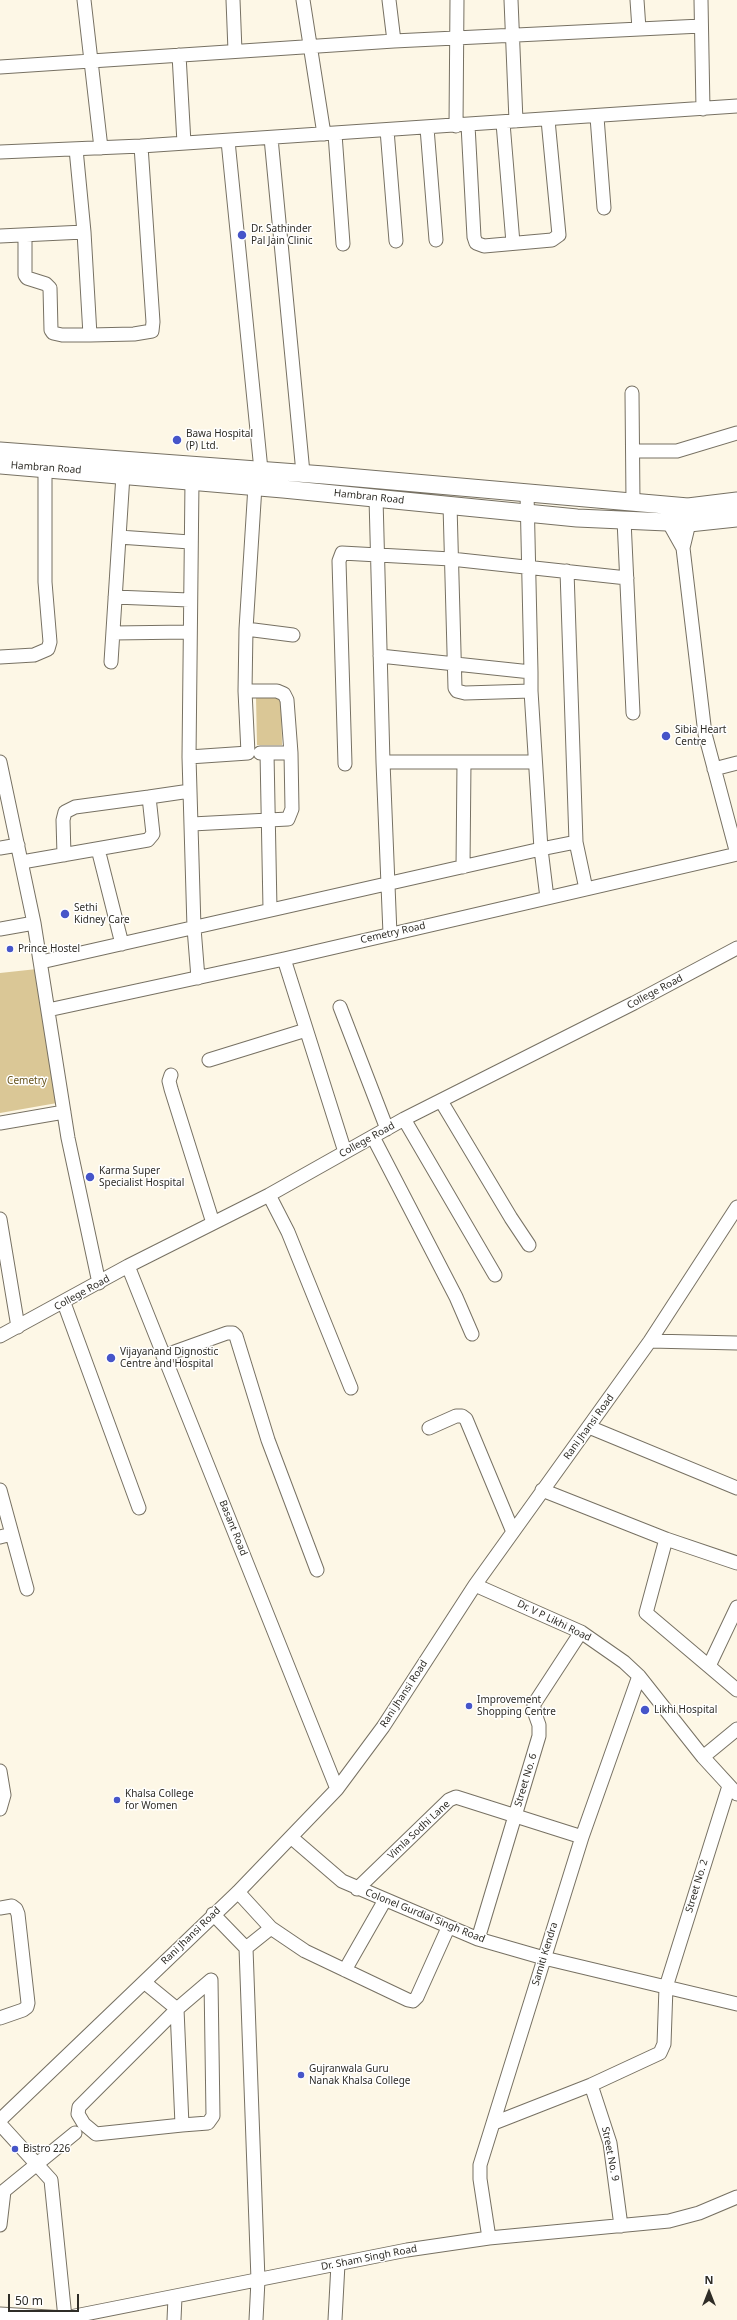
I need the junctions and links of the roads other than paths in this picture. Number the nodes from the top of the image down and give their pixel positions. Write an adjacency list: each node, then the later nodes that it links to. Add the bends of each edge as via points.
1 (84, 0): 17 (street)
2 (233, 0): 15 (street)
3 (303, 0): 14 (street)
4 (389, 0): 13 (street)
5 (457, 0): 12 (street)
6 (511, 0): 11 (street)
7 (637, 0): 10 (street)
8 (702, 0): 9 (street)
9 (701, 26): 10 (street); 20 (street)
10 (639, 29): 11 (street)
11 (512, 36): 12 (street); 23 (street)
12 (456, 38): 13 (street); 25 (street)
13 (394, 41): 14 (street)
14 (310, 46): 15 (street); 28 (street)
15 (235, 51): 16 (street)
16 (179, 55): 17 (street); 31 (street)
17 (92, 60): 18 (street); 33 (street)
18 (0, 67)
19 (737, 106): 20 (street)
20 (703, 109): 21 (street)
21 (597, 117): 22 (street); 36 (street)
22 (548, 120): 23 (street); 42 (street, via 559,235 552,240)
23 (516, 121): 24 (street)
24 (502, 123): 25 (street); 42 (street)
25 (462, 125): 26 (street); 42 (street, via 475,241 484,246)
26 (427, 128): 27 (street); 40 (street)
27 (387, 130): 28 (street); 41 (street)
28 (330, 134): 29 (street); 43 (street)
29 (271, 138): 30 (street); 52 (street)
30 (228, 141): 31 (street); 51 (street)
31 (184, 144): 32 (street)
32 (141, 146): 33 (street); 44 (street, via 153,328 152,331 143,334)
33 (101, 148): 34 (street)
34 (76, 149): 35 (street); 37 (street)
35 (0, 152)
36 (604, 208)
37 (84, 232): 38 (street); 44 (street)
38 (25, 235): 39 (street); 44 (street, via 25,275 50,288 51,330 62,335)
39 (0, 236)
40 (436, 240)
41 (396, 241)
42 (513, 243)
43 (343, 244)
44 (90, 335)
45 (632, 393): 48 (street)
46 (737, 433): 48 (street, via 677,451)
47 (0, 450): 51 (main road, Hambran Road)
48 (634, 451): 59 (street)
49 (0, 465): 50 (main road, Hambran Road)
50 (45, 468): 53 (main road, Hambran Road); 82 (street, via 45,582 50,642 48,649 34,655)
51 (261, 470): 52 (main road, Hambran Road)
52 (303, 473): 56 (main road, Hambran Road)
53 (123, 475): 54 (main road, Hambran Road); 67 (street)
54 (192, 481): 55 (main road, Hambran Road); 68 (street)
55 (254, 486): 57 (main road, Hambran Road); 77 (street)
56 (527, 493): 59 (main road, Hambran Road); 62 (street)
57 (376, 498): 60 (main road, Hambran Road); 70 (street)
58 (737, 501): 63 (main road, Hambran Road)
59 (634, 502): 61 (main road, Hambran Road)
60 (450, 505): 62 (main road, Hambran Road); 71 (street)
61 (668, 505): 63 (main road, Hambran Road); 66 (street)
62 (526, 513): 65 (main road, Hambran Road); 72 (street)
63 (688, 515): 64 (main road, Hambran Road); 66 (main road, Hambran Road); 69 (street)
64 (737, 518)
65 (624, 520): 66 (main road, Hambran Road); 74 (street)
66 (669, 522): 69 (street)
67 (119, 537): 68 (street); 75 (street)
68 (190, 542): 76 (street)
69 (683, 548): 98 (street, via 705,734)
70 (377, 553): 71 (street); 81 (street); 97 (street, via 344,552 339,556)
71 (452, 559): 72 (street); 84 (street)
72 (527, 567): 73 (street); 85 (street)
73 (567, 571): 74 (street); 104 (street)
74 (627, 578): 88 (street)
75 (115, 597): 76 (street); 79 (street)
76 (189, 600): 78 (street)
77 (246, 629): 80 (street); 86 (street)
78 (189, 632): 79 (street); 92 (street)
79 (113, 633): 83 (street)
80 (293, 635)
81 (380, 656): 84 (street); 93 (street)
82 (0, 657)
83 (111, 662)
84 (454, 663): 85 (street); 87 (street, via 455,688 460,692)
85 (531, 672): 87 (street)
86 (245, 691): 89 (street); 91 (street, via 276,691 284,694 287,700)
87 (531, 691): 95 (street)
88 (633, 713)
89 (248, 753): 90 (street); 92 (street)
90 (267, 753): 91 (street); 102 (street)
91 (290, 753): 102 (street, via 290,816 283,820)
92 (189, 757): 100 (street)
93 (382, 762): 94 (street); 113 (street)
94 (464, 762): 95 (street); 112 (street)
95 (536, 762): 108 (street)
96 (737, 763): 98 (street)
97 (345, 764)
98 (714, 769): 109 (street)
99 (1, 770): 105 (street)
100 (190, 791): 101 (street); 103 (street)
101 (148, 797): 107 (street, via 151,837 144,841); 110 (street, via 75,807 66,812 63,820)
102 (267, 821): 103 (street); 116 (street)
103 (192, 824): 118 (street)
104 (576, 842): 108 (street); 114 (street)
105 (18, 845): 106 (street); 111 (street)
106 (0, 848)
107 (98, 850): 110 (street); 121 (street)
108 (541, 850): 112 (street); 115 (street)
109 (737, 854): 114 (street, Cemetry Road)
110 (64, 855): 111 (street)
111 (22, 862): 117 (street)
112 (463, 867): 113 (street)
113 (387, 883): 116 (street); 120 (street)
114 (586, 889): 115 (street, Cemetry Road)
115 (547, 898): 120 (street, Cemetry Road)
116 (270, 909): 118 (street)
117 (34, 923): 119 (street); 124 (street)
118 (194, 928): 121 (street); 125 (street)
119 (0, 929)
120 (390, 934): 123 (street, Cemetry Road)
121 (122, 944): 124 (street)
122 (737, 948): 131 (street, College Road)
123 (284, 958): 125 (street, Cemetry Road); 128 (street)
124 (41, 962): 127 (street)
125 (198, 978): 127 (street, Cemetry Road)
126 (340, 1007): 135 (street)
127 (48, 1010): 132 (street)
128 (306, 1030): 129 (street); 137 (street)
129 (208, 1060)
130 (171, 1074): 141 (street, via 170,1089)
131 (441, 1101): 133 (street, College Road); 142 (street)
132 (64, 1112): 134 (street); 145 (street)
133 (404, 1119): 135 (street, College Road); 144 (street)
134 (0, 1122)
135 (387, 1129): 136 (street, College Road)
136 (373, 1137): 137 (street, College Road); 148 (street, via 456,1297)
137 (345, 1152): 138 (street, College Road)
138 (269, 1195): 141 (street, College Road); 153 (street, via 288,1232)
139 (735, 1215): 150 (street, Rani Jhansi Road)
140 (0, 1219): 147 (street)
141 (213, 1223): 143 (street, College Road)
142 (529, 1245)
143 (128, 1266): 145 (street, College Road); 152 (street, Basant Road)
144 (495, 1275)
145 (99, 1283): 146 (street, College Road)
146 (64, 1303): 147 (street, College Road); 159 (street)
147 (18, 1327): 149 (street, College Road)
148 (472, 1334)
149 (0, 1336)
150 (650, 1341): 151 (street); 155 (street, Rani Jhansi Road)
151 (737, 1342)
152 (164, 1356): 164 (street, via 227,1332 236,1336 268,1440); 175 (street, Basant Road)
153 (351, 1388)
154 (428, 1428): 160 (street, via 456,1416 466,1419)
155 (589, 1428): 156 (street); 158 (street, Rani Jhansi Road)
156 (737, 1488)
157 (0, 1490): 161 (street)
158 (542, 1490): 160 (street, Rani Jhansi Road); 162 (street)
159 (139, 1508)
160 (513, 1532): 165 (street, Rani Jhansi Road)
161 (6, 1535): 166 (street)
162 (666, 1539): 163 (street); 169 (street, via 646,1613)
163 (737, 1563)
164 (317, 1570)
165 (476, 1585): 168 (street, Dr. V P Likhi Road); 175 (street, Rani Jhansi Road)
166 (26, 1589)
167 (737, 1607): 169 (street)
168 (582, 1632): 170 (street, Dr. V P Likhi Road); 178 (street, Street No. 6, via 534,1704 539,1736)
169 (709, 1666): 171 (street)
170 (639, 1676): 173 (street, Dr. V P Likhi Road); 179 (street, Samiti Kendra)
171 (737, 1689)
172 (737, 1729): 173 (street)
173 (703, 1757): 176 (street, Dr. V P Likhi Road)
174 (0, 1770): 177 (street, via 4,1795)
175 (338, 1790): 180 (street, Rani Jhansi Road)
176 (733, 1790): 193 (street, Street No. 2)
177 (0, 1809)
178 (515, 1815): 179 (street, Vimla Sodhi Lane); 181 (street, Vimla Sodhi Lane, via 460,1797 452,1798); 188 (street, Street No. 6)
179 (582, 1837): 190 (street, Samiti Kendra)
180 (292, 1838): 181 (street, Colonel Gurdial Singh Road, via 330,1873); 182 (street, Rani Jhansi Road)
181 (357, 1889): 183 (street, Colonel Gurdial Singh Road)
182 (238, 1892): 185 (street, Rani Jhansi Road); 186 (street)
183 (385, 1900): 187 (street, Colonel Gurdial Singh Road); 191 (street)
184 (0, 1908): 196 (street, via 12,1906 16,1909 28,2003 23,2010)
185 (213, 1914): 189 (street); 192 (street, Rani Jhansi Road)
186 (271, 1928): 189 (street); 191 (street, via 305,1950)
187 (448, 1928): 188 (street, Colonel Gurdial Singh Road); 191 (street, via 413,2001)
188 (478, 1939): 190 (street, Colonel Gurdial Singh Road)
189 (246, 1948): 209 (street)
190 (544, 1958): 193 (street, Colonel Gurdial Singh Road); 199 (street, Samiti Kendra)
191 (345, 1970)
192 (144, 1982): 195 (street); 198 (street, Rani Jhansi Road)
193 (666, 1987): 194 (street, Colonel Gurdial Singh Road); 197 (street, Street No. 2, via 664,2044 660,2053)
194 (737, 2004)
195 (177, 2009): 201 (street); 201 (street, via 211,1980 213,2116 208,2123); 201 (street, via 78,2110 84,2124 96,2134)
196 (0, 2018)
197 (591, 2085): 199 (street, Street No. 2); 206 (street, Street No. 9, via 610,2143)
198 (0, 2120)
199 (494, 2123): 207 (street, Samiti Kendra, via 479,2173)
200 (0, 2124): 203 (street)
201 (182, 2125)
202 (75, 2133): 203 (street)
203 (36, 2164): 205 (street, via 4,2191); 212 (street, via 49,2177 52,2185)
204 (737, 2197): 206 (street, Dr. Sham Singh Road, via 684,2218)
205 (0, 2225)
206 (621, 2226): 207 (street, Dr. Sham Singh Road)
207 (488, 2238): 208 (street, Dr. Sham Singh Road)
208 (338, 2264): 209 (street, Dr. Sham Singh Road); 215 (street)
209 (258, 2280): 210 (street, Dr. Sham Singh Road); 214 (street)
210 (175, 2296): 212 (street, Dr. Sham Singh Road); 213 (street)
211 (0, 2314): 212 (street, Dr. Sham Singh Road)
212 (58, 2319)
213 (174, 2320)
214 (256, 2320)
215 (335, 2320)

